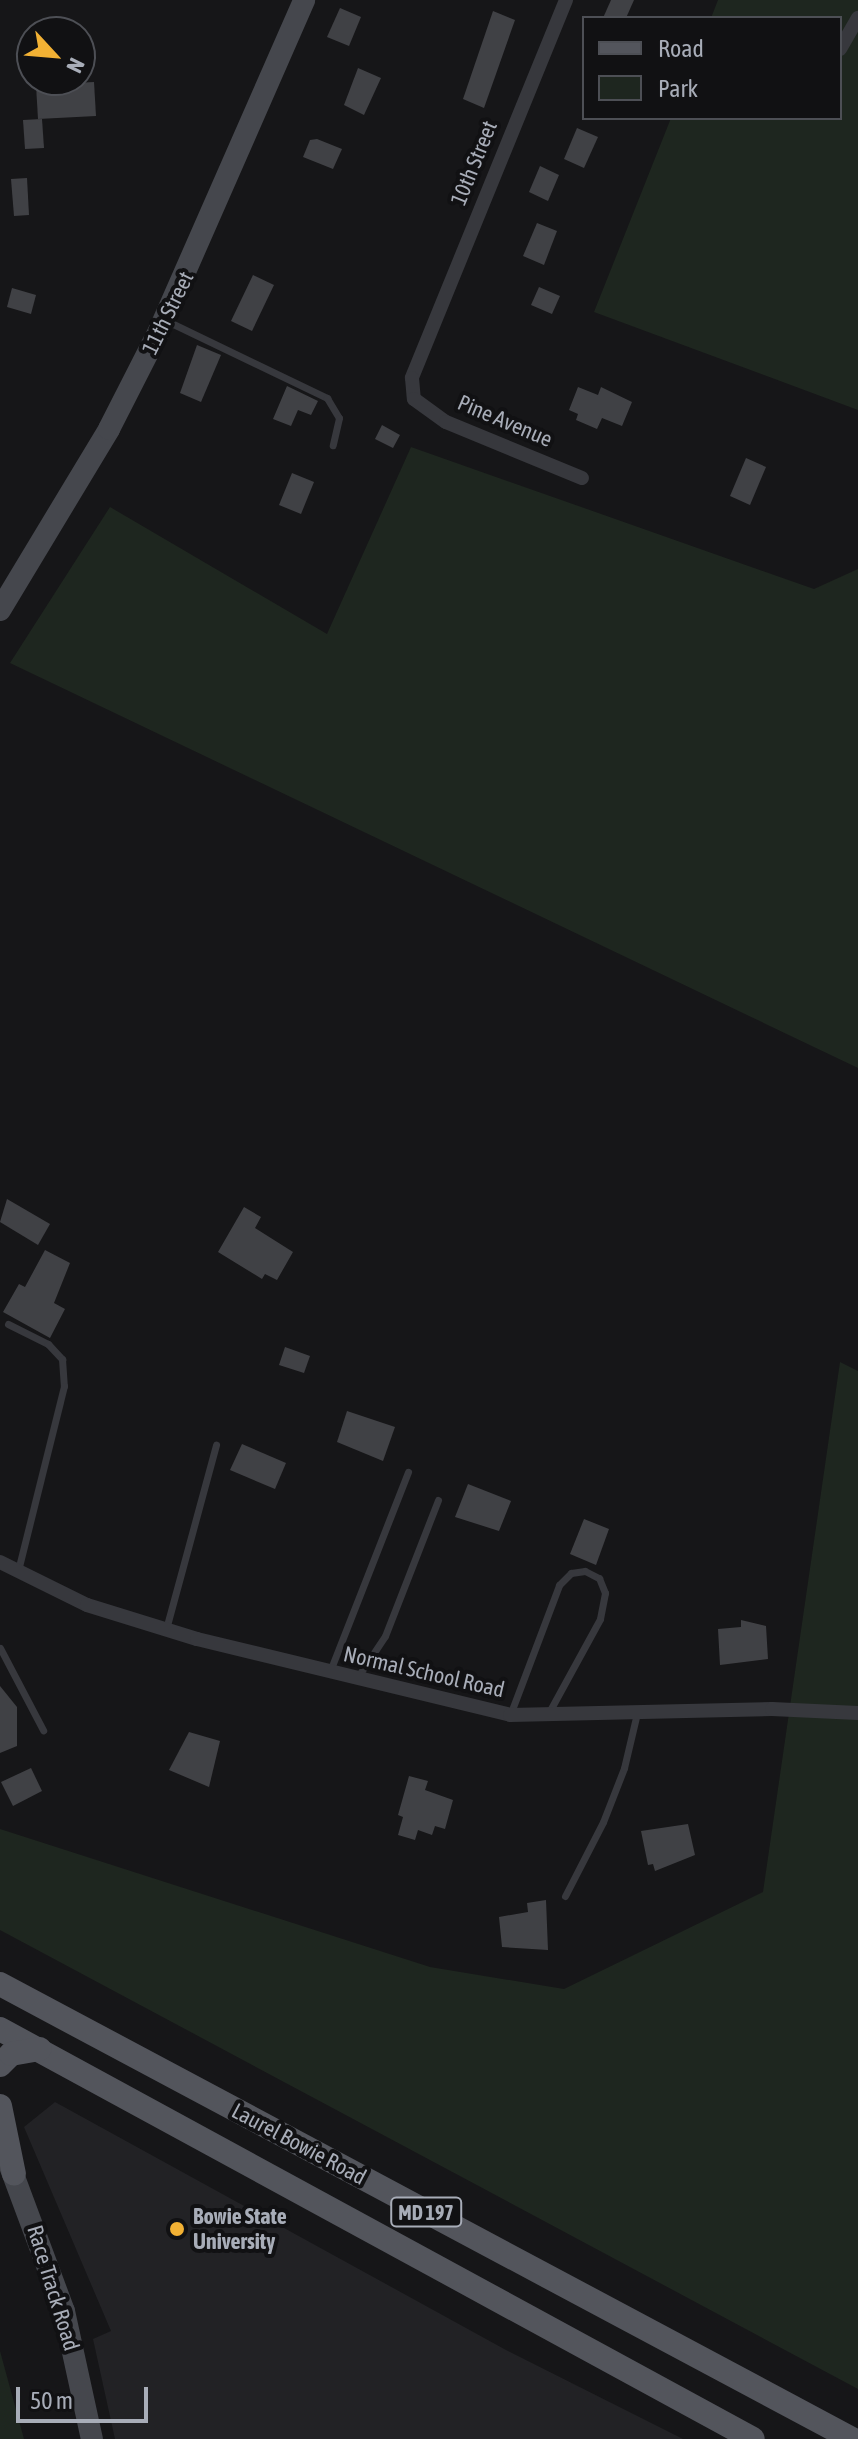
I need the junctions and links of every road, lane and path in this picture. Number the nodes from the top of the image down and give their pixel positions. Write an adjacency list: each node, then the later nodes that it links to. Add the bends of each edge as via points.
1 (304, 0): 5 (main road, 11th Street)
2 (566, 0): 6 (street, 10th Street, via 422,344 412,378)
3 (858, 18): 4 (street)
4 (842, 46)
5 (165, 320): 7 (lane, via 327,398 339,418); 9 (main road, 11th Street, via 109,429)
6 (414, 399): 8 (street, Pine Avenue, via 446,422)
7 (333, 445)
8 (582, 478)
9 (0, 610)
10 (8, 1324): 15 (lane, via 48,1344 62,1359 64,1386)
11 (216, 1445): 16 (lane)
12 (408, 1472): 18 (lane)
13 (438, 1500): 19 (lane, via 385,1636)
14 (0, 1562): 15 (street, Normal School Road)
15 (18, 1571): 16 (street, Normal School Road, via 87,1605)
16 (166, 1629): 18 (street, Normal School Road)
17 (0, 1648): 24 (lane)
18 (329, 1673): 19 (street, Normal School Road)
19 (356, 1680): 23 (street, Normal School Road)
20 (637, 1711): 21 (street, Normal School Road); 22 (street, Normal School Road); 25 (lane, via 624,1768 603,1822)
21 (858, 1713)
22 (548, 1714): 23 (street, Normal School Road); 23 (lane, via 600,1619 605,1593 599,1578 585,1571 571,1573 559,1585)
23 (510, 1715)
24 (43, 1730)
25 (565, 1896)
26 (0, 1984): 35 (main road, Laurel Bowie Road / MD 197)
27 (0, 2029): 28 (main road, Laurel Bowie Road / MD 197)
28 (40, 2049): 29 (main road, via 11,2054); 34 (main road, Laurel Bowie Road / MD 197)
29 (0, 2065)
30 (0, 2106): 32 (main road)
31 (0, 2142): 32 (main road, Race Track Road)
32 (14, 2174): 33 (main road, Race Track Road, via 64,2311)
33 (92, 2439)
34 (753, 2439)
35 (852, 2439)

